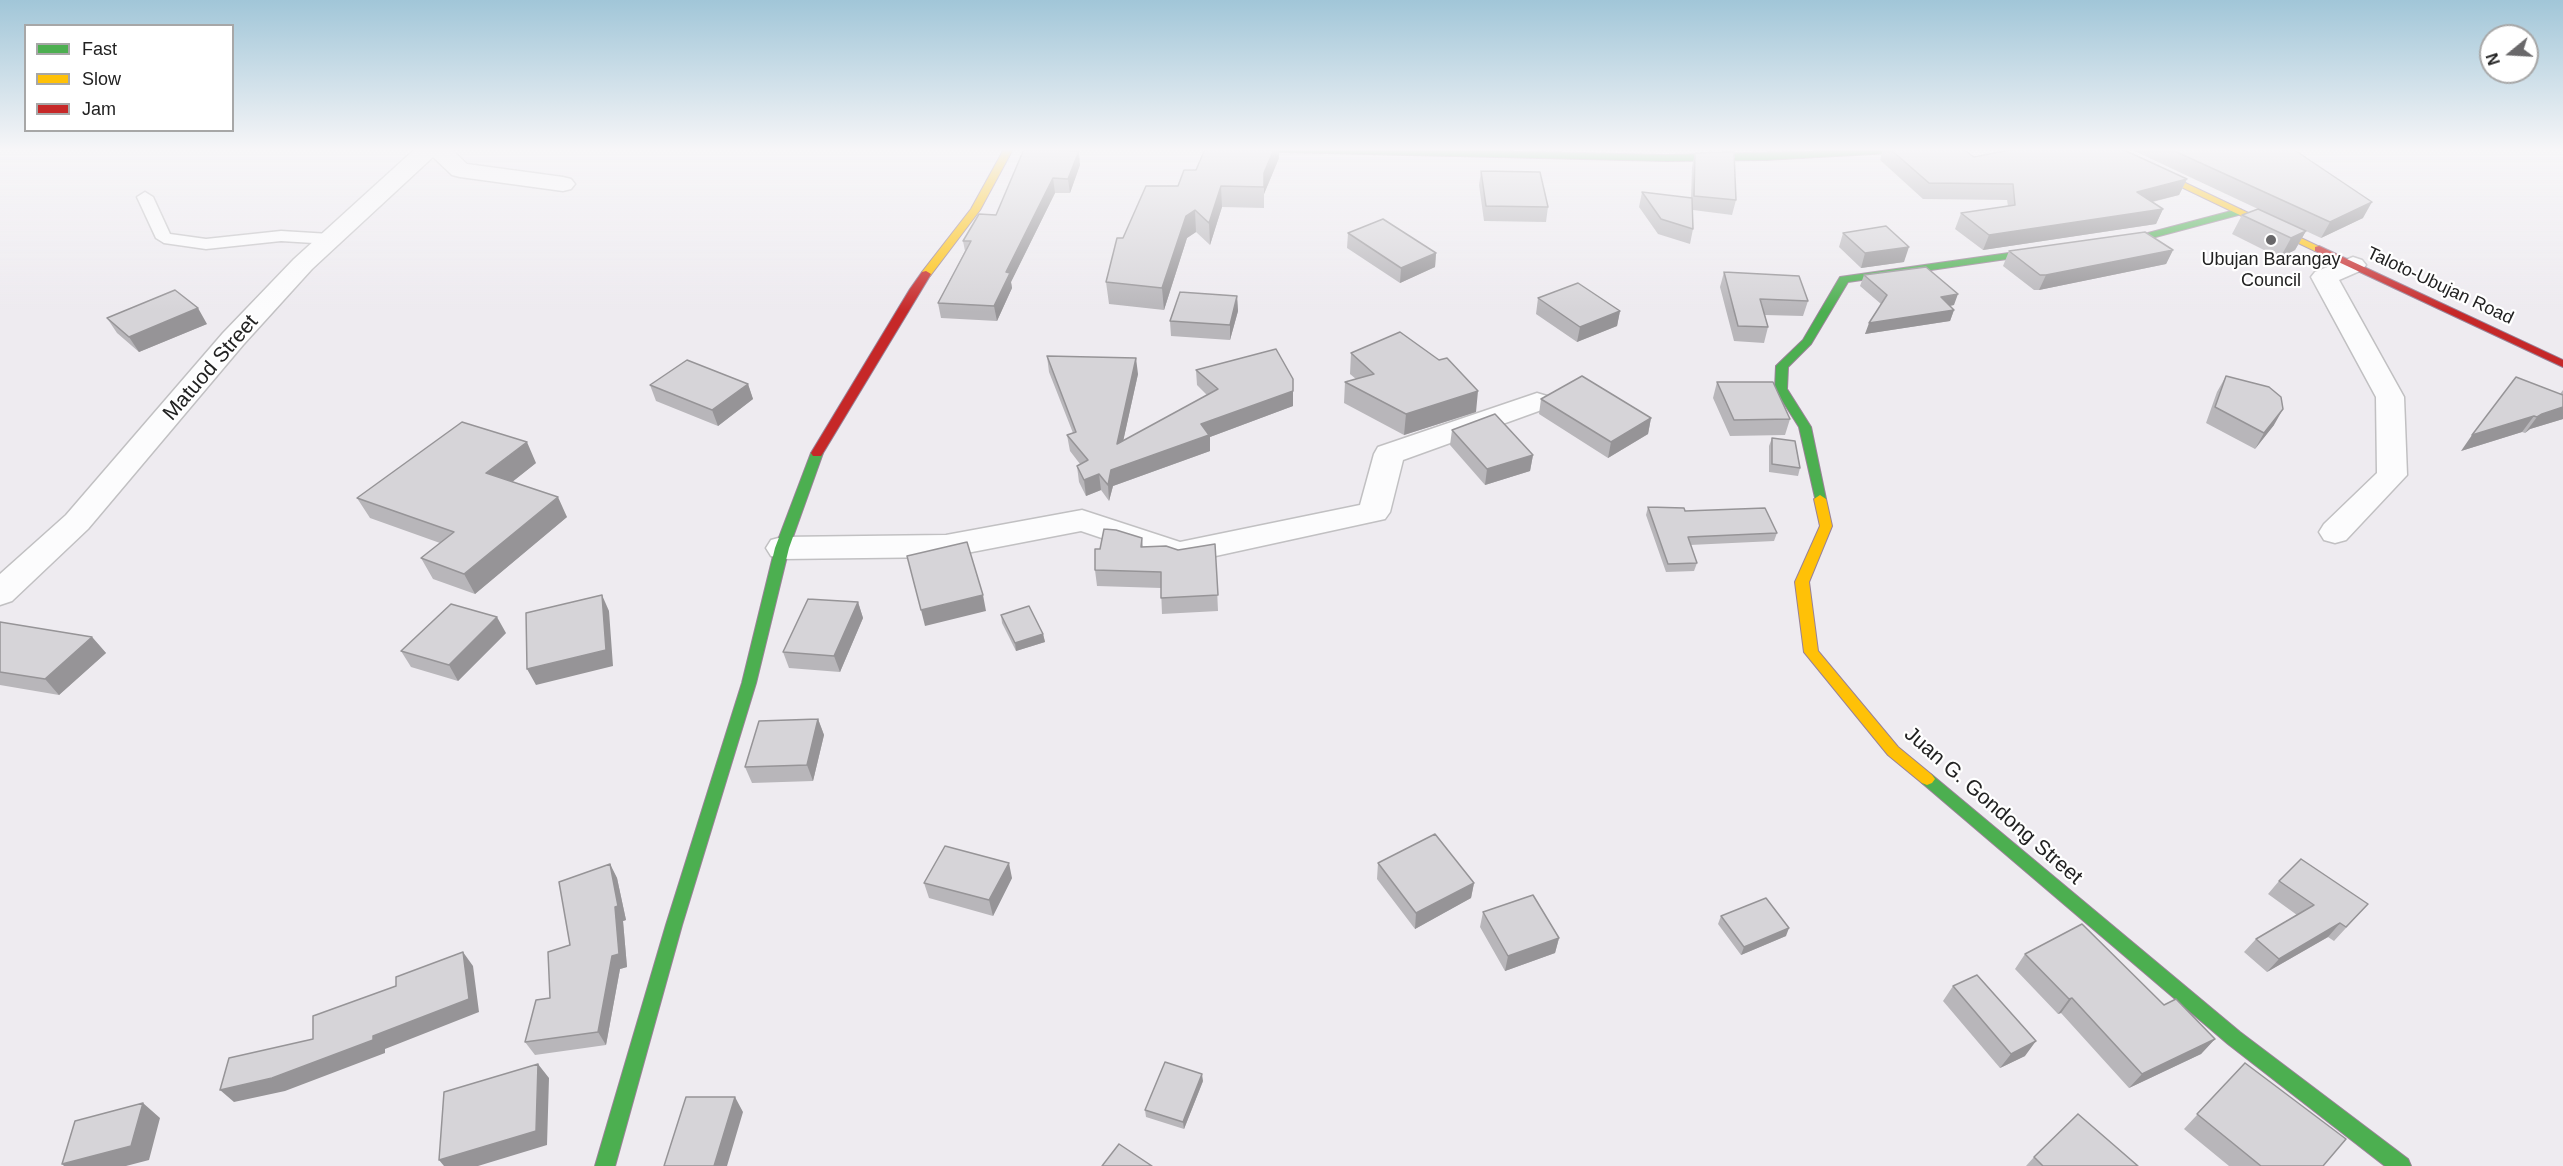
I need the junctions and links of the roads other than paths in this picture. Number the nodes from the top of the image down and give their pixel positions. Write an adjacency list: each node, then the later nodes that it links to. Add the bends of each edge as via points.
1 (148, 203): 6 (lane, via 164,238 206,244 282,236)
2 (369, 203): 6 (street, Matuod Street)
3 (979, 203): 13 (street, via 915,289 813,459)
4 (2221, 203): 5 (street, Taloto-Ubujan Road)
5 (2239, 212): 7 (street, via 2148,236); 9 (street, Taloto-Ubujan Road)
6 (330, 239): 14 (street, Matuod Street, via 233,339 77,522)
7 (2090, 244)
8 (2066, 248): 16 (street, Juan G. Gondong Street, via 1844,279 1807,342 1782,366 1781,389 1805,427 1826,526 1802,582 1811,652 1893,751 2234,1038)
9 (2353, 265): 10 (street, Taloto-Ubujan Road); 12 (street, via 2324,277 2390,397 2392,475)
10 (2563, 364)
11 (1537, 402): 13 (street, via 1389,454 1374,512 1179,554 1082,520 946,546)
12 (2335, 532)
13 (782, 548): 15 (street, via 749,683)
14 (0, 593)
15 (605, 1166)
16 (2401, 1166)

